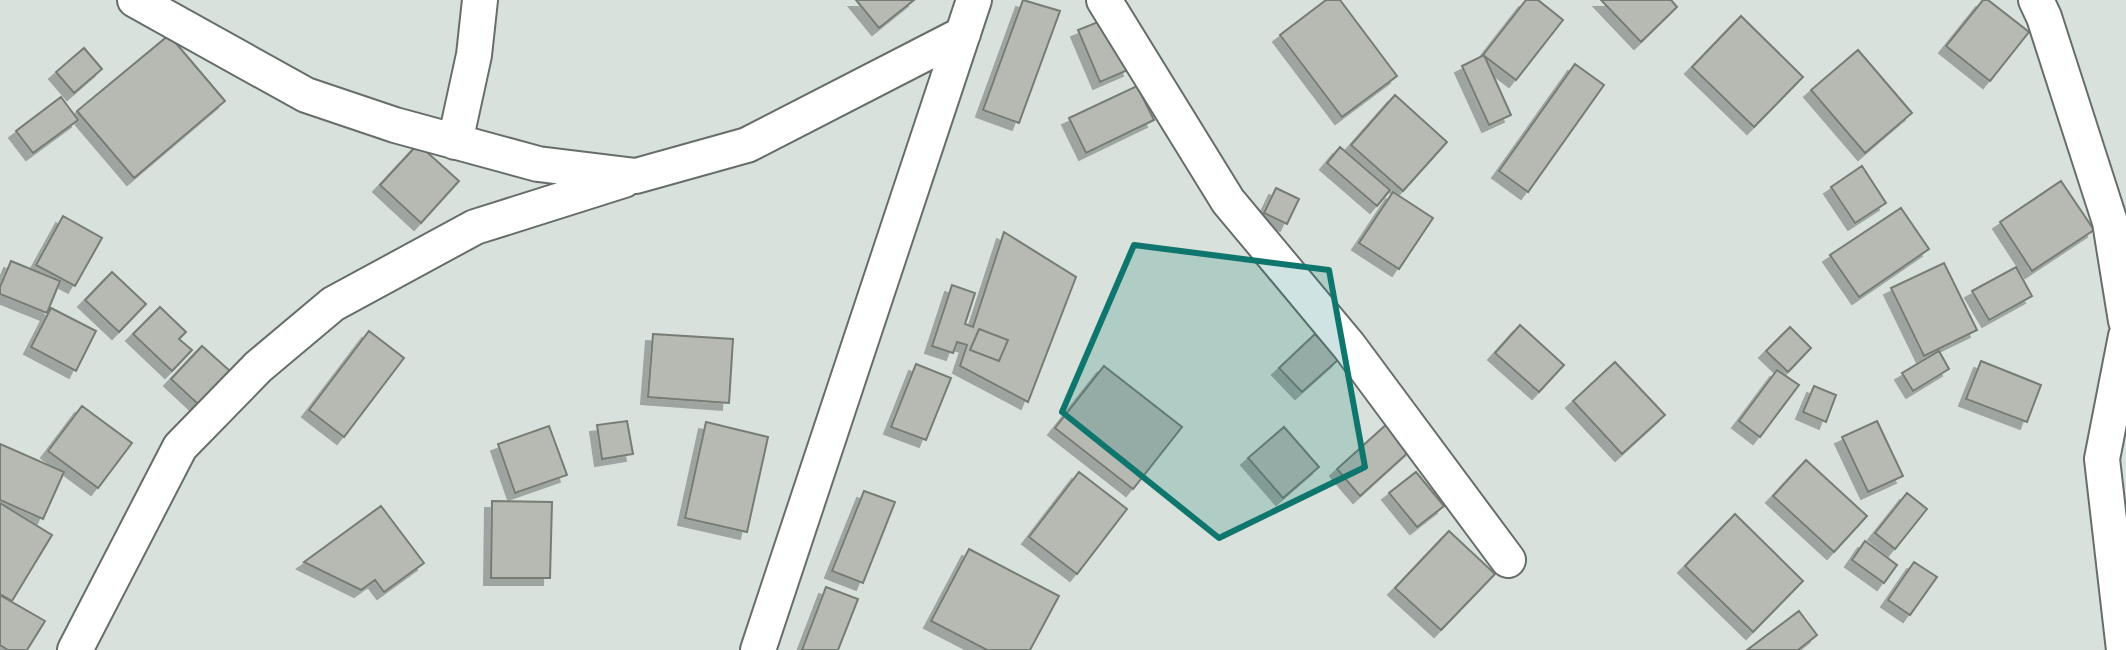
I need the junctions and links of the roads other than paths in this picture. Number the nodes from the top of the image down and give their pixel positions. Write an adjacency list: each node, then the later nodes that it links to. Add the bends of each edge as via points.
1 (135, 0): 7 (street, via 306,95)
2 (480, 0): 7 (street)
3 (974, 0): 6 (street)
4 (1104, 0): 11 (street, via 1228,201 1349,346)
5 (2036, 0): 9 (street, via 2110,222)
6 (963, 34): 8 (street, via 747,145); 13 (street)
7 (455, 142): 8 (street, via 538,164)
8 (636, 176): 12 (street, via 475,227 333,304 258,367 180,447)
9 (2126, 321)
10 (2126, 336): 14 (street, via 2102,459)
11 (1508, 560)
12 (75, 650)
13 (758, 650)
14 (2124, 650)

